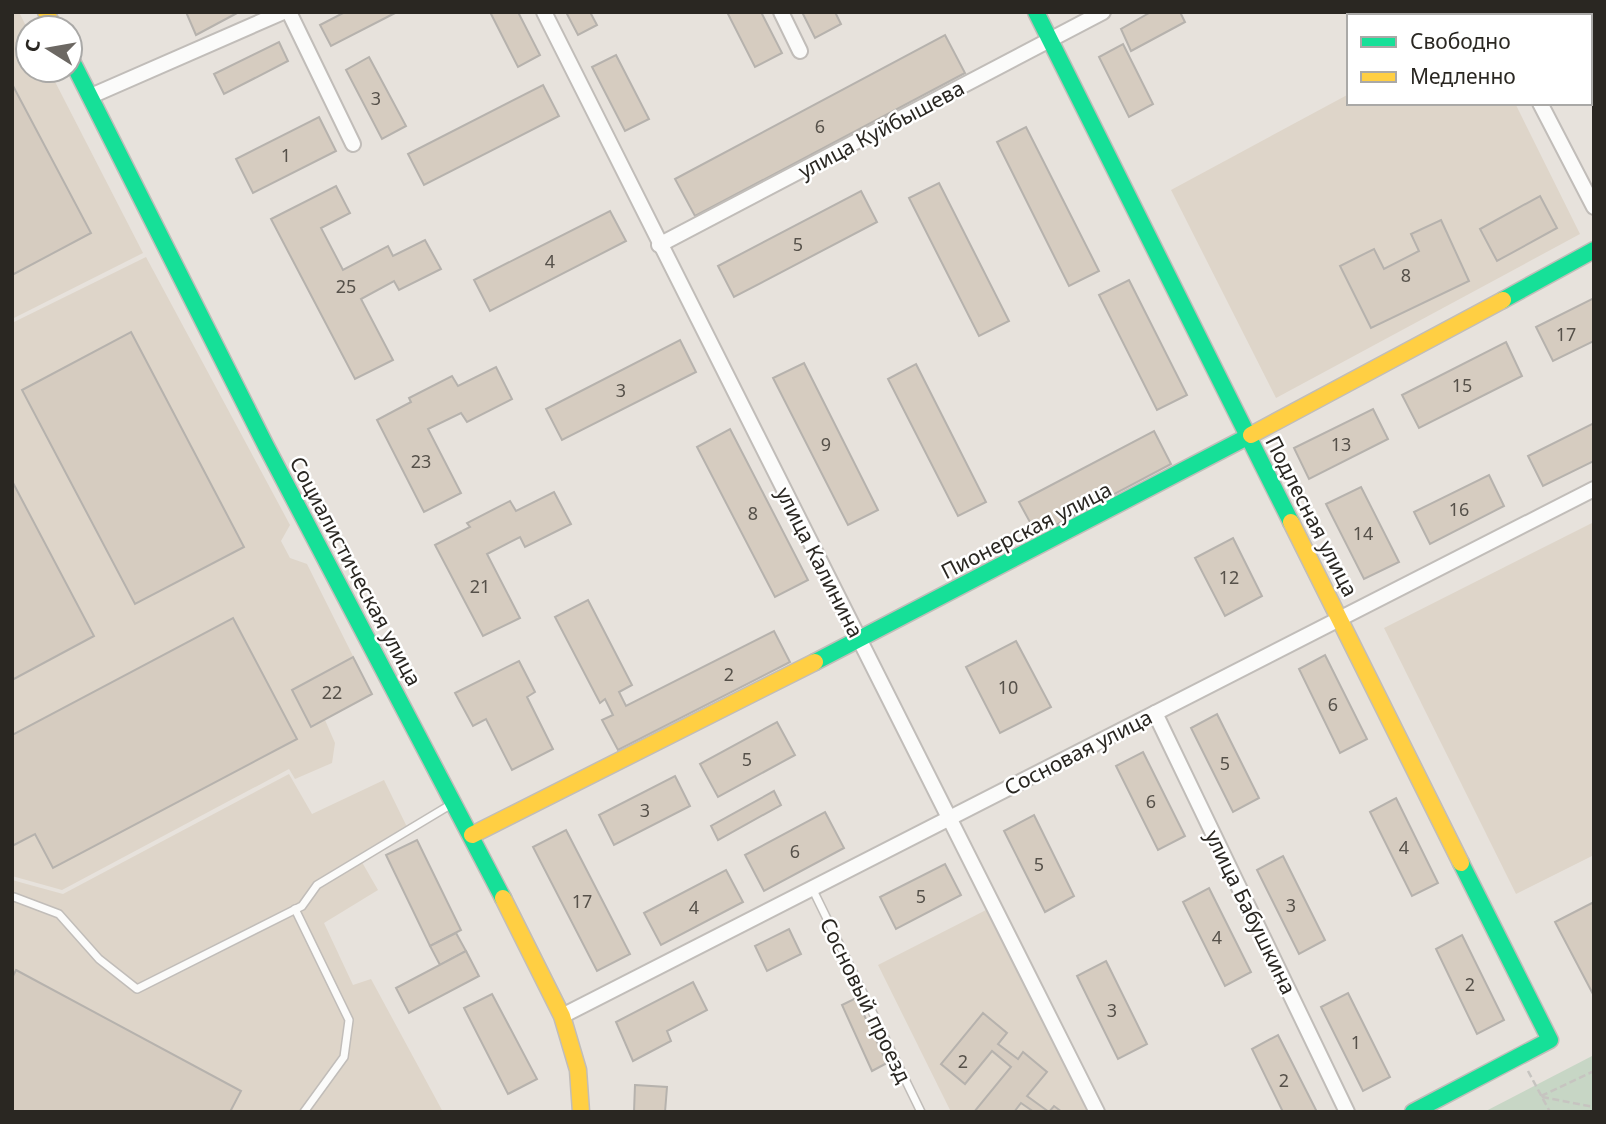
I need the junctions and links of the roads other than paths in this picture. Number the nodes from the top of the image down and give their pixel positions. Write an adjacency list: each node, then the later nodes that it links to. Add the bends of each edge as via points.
1 (283, 12): 10 (street)
2 (289, 12): 12 (street)
3 (544, 12): 14 (street, улица Калинина)
4 (780, 12): 8 (street)
5 (1036, 12): 7 (street, Подлесная улица)
6 (1103, 12): 7 (street, улица Куйбышева)
7 (1050, 41): 14 (street, улица Куйбышева); 16 (street, Подлесная улица)
8 (800, 51)
9 (84, 83): 10 (street, Социалистическая улица)
10 (91, 96): 21 (street, Социалистическая улица, via 265,446)
11 (1541, 105): 13 (street)
12 (353, 144)
13 (1594, 207)
14 (659, 245): 19 (street, улица Калинина)
15 (1594, 250): 16 (street, Пионерская улица)
16 (1250, 438): 18 (street, Подлесная улица); 19 (street, Пионерская улица)
17 (1594, 489): 18 (street, Сосновая улица)
18 (1340, 618): 20 (street, Сосновая улица); 33 (street, Подлесная улица, via 1550,1040)
19 (859, 640): 22 (street, улица Калинина); 23 (street, Пионерская улица)
20 (1155, 713): 22 (street, Сосновая улица); 32 (street, улица Бабушкина)
21 (455, 802): 23 (street, Социалистическая улица); 26 (lane, via 317,885)
22 (951, 817): 24 (street, Сосновая улица); 31 (street, улица Калинина)
23 (472, 835): 27 (street, Социалистическая улица)
24 (812, 888): 27 (street, Сосновая улица); 30 (lane, Сосновый проезд)
25 (14, 897): 26 (lane, via 59,914 99,960 137,989)
26 (295, 909): 28 (lane, via 349,1020 344,1058)
27 (562, 1016): 29 (street, Социалистическая улица, via 578,1070)
28 (303, 1112)
29 (581, 1112)
30 (920, 1112)
31 (1097, 1112)
32 (1347, 1112)
33 (1413, 1112)

